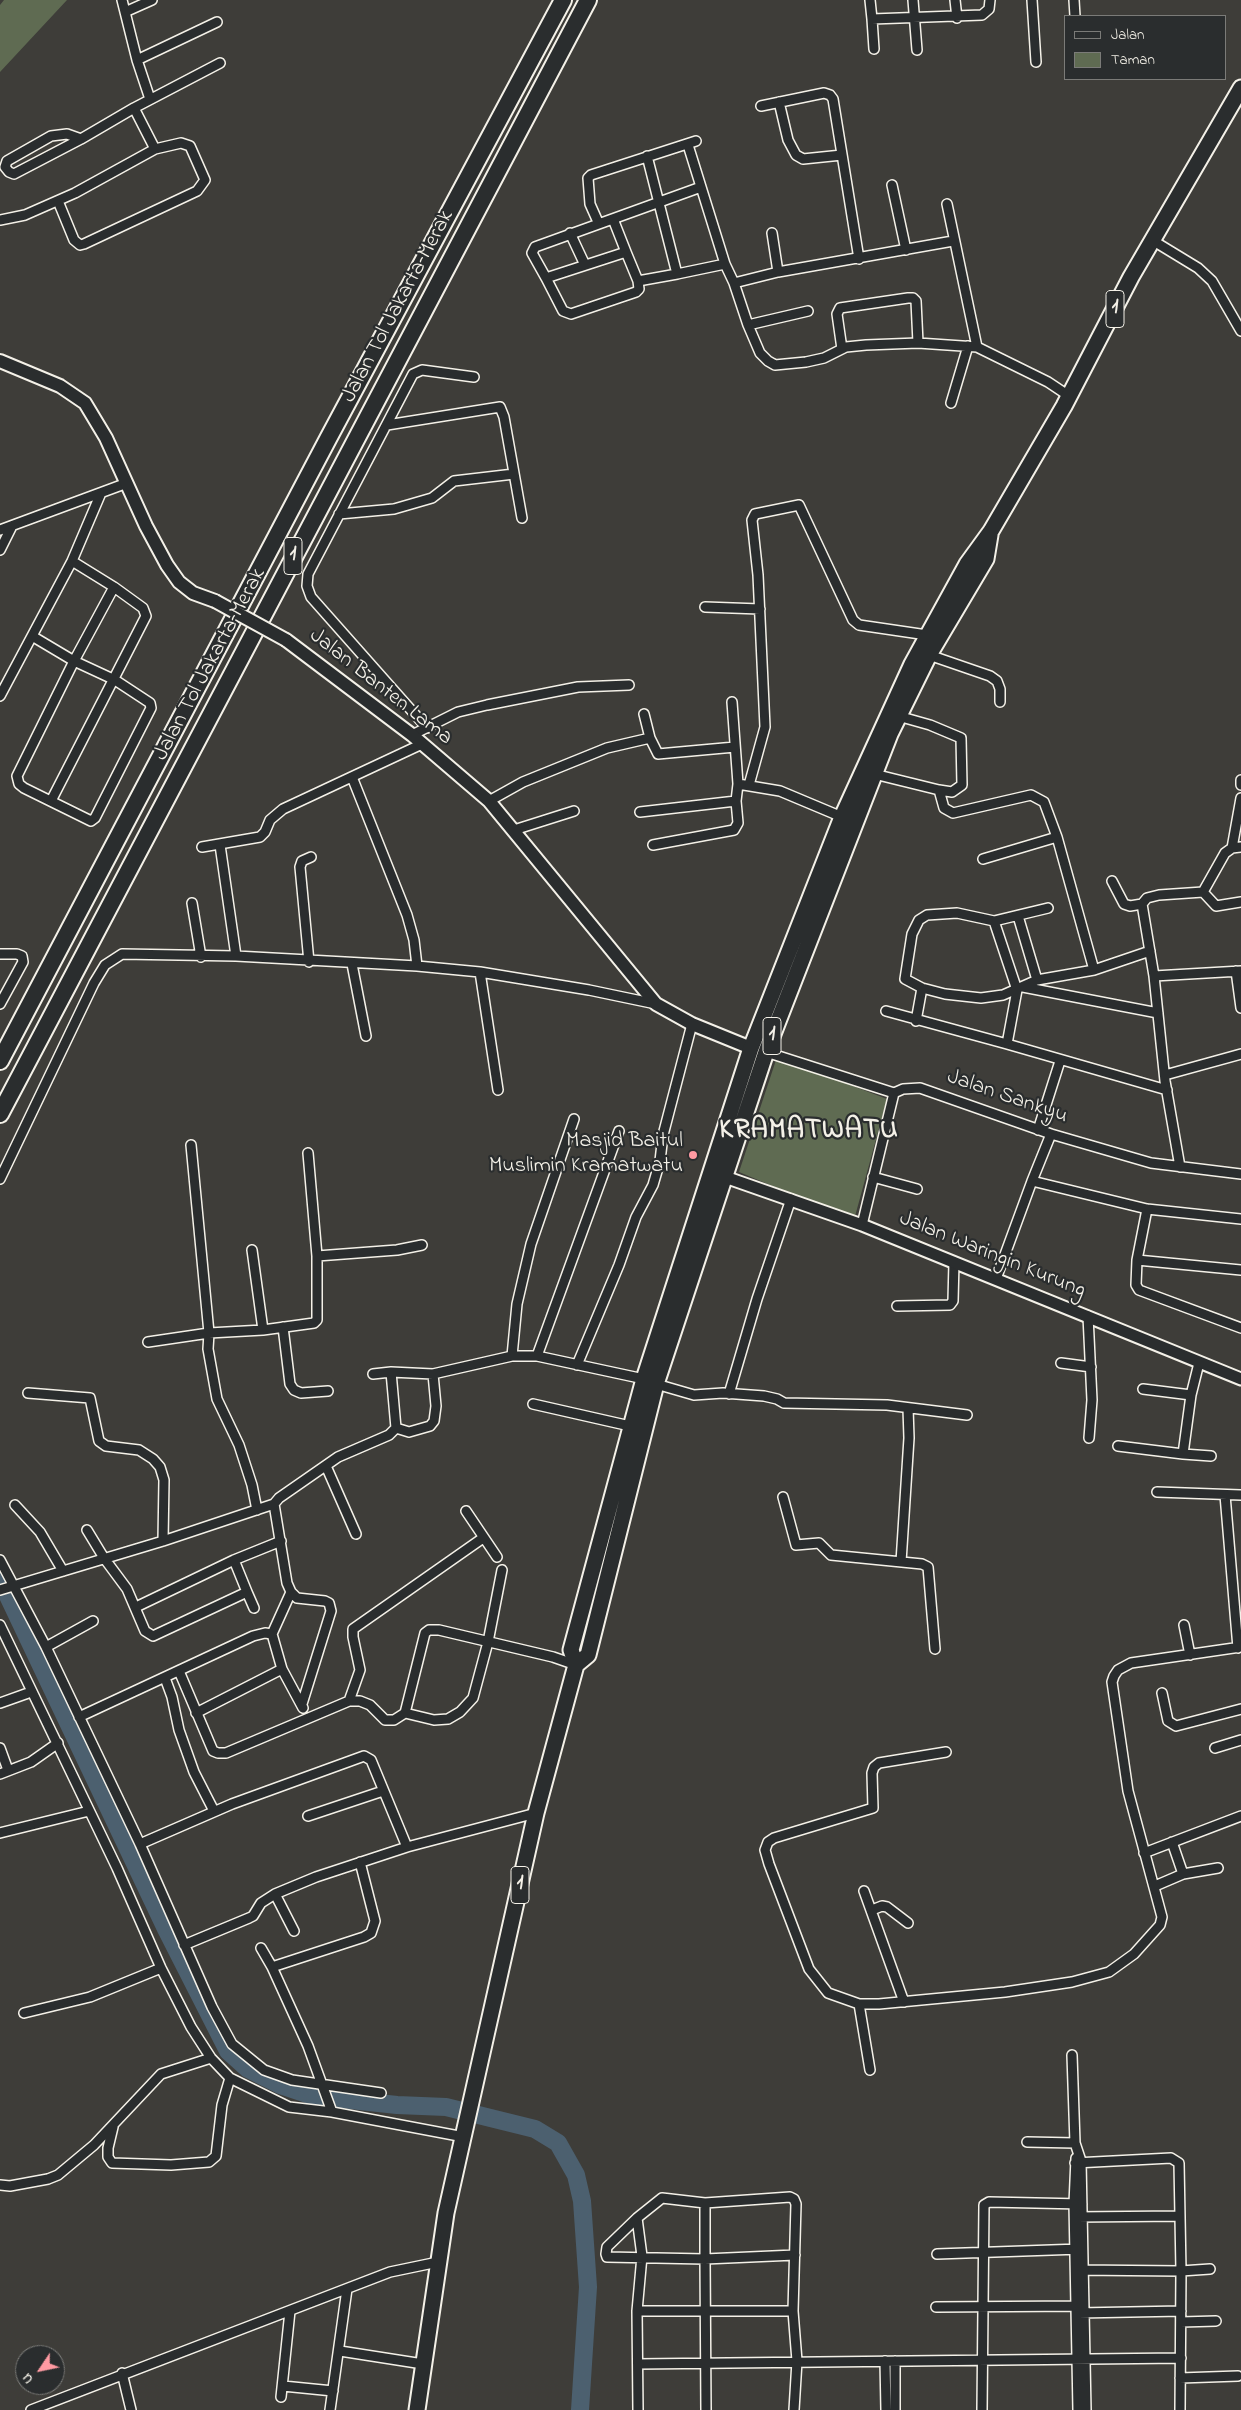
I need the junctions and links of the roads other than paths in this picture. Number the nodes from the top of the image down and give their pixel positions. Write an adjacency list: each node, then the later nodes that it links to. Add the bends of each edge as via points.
1 (122, 0): 11 (street)
2 (152, 0): 11 (street)
3 (563, 0): 149 (highway, Jalan Tol Jakarta–Merak / 1)
4 (588, 0): 154 (highway, Jalan Tol Jakarta–Merak / 1)
5 (870, 0): 15 (street)
6 (913, 0): 14 (street)
7 (955, 0): 13 (street)
8 (990, 0): 13 (street, via 989,9 982,15)
9 (1032, 0): 20 (street)
10 (1074, 0): 12 (street)
11 (125, 12): 19 (street)
12 (1075, 15)
13 (957, 18): 14 (street)
14 (916, 19): 15 (street); 18 (street)
15 (872, 20): 17 (street)
16 (217, 22): 19 (street)
17 (874, 49)
18 (917, 50)
19 (137, 60): 23 (street)
20 (1036, 62)
21 (220, 63): 23 (street)
22 (1241, 88): 41 (highway, 1)
23 (150, 100): 26 (street)
24 (779, 102): 25 (street); 29 (street, via 788,140 796,155 803,159); 29 (street, via 824,93 830,95)
25 (761, 106)
26 (134, 108): 27 (street); 28 (street)
27 (81, 139): 27 (street, via 14,174 5,167 8,161 51,136 67,134)
28 (155, 149): 33 (street); 33 (street, via 181,143 190,146 205,180 202,188 80,245 74,240)
29 (842, 155): 45 (street)
30 (647, 156): 32 (street, via 692,143); 34 (street); 38 (street, via 588,178 590,204)
31 (892, 185): 43 (street)
32 (701, 187): 34 (street); 46 (street)
33 (58, 201): 37 (street, via 25,215)
34 (658, 201): 36 (street); 49 (street)
35 (947, 204): 42 (street)
36 (613, 219): 38 (street); 44 (street)
37 (0, 220)
38 (598, 222): 39 (street)
39 (570, 233): 47 (street); 50 (street, via 535,247 532,252)
40 (772, 233): 48 (street)
41 (1152, 240): 55 (street, via 1198,268 1212,281); 61 (highway, 1)
42 (953, 241): 43 (street); 57 (street)
43 (906, 250): 45 (street)
44 (626, 252): 47 (street); 51 (street)
45 (859, 259): 48 (street)
46 (725, 264): 49 (street); 52 (street)
47 (585, 265): 50 (street)
48 (778, 272): 52 (street)
49 (677, 274): 51 (street)
50 (546, 278): 51 (street, via 563,311 571,314 636,292)
51 (638, 281)
52 (734, 283): 54 (street)
53 (808, 311): 54 (street)
54 (748, 325): 58 (street, via 760,353 775,365 824,358)
55 (1241, 331)
56 (918, 343): 57 (street); 58 (street); 58 (street, via 916,302 908,298 840,308 837,314)
57 (972, 347): 61 (street, via 1048,382); 62 (street)
58 (842, 348)
59 (0, 361): 65 (main road, Jalan Banten Lama, via 60,386 85,403 100,426)
60 (474, 377): 63 (street, via 418,371 412,374)
61 (1069, 396): 71 (highway, 1)
62 (951, 403)
63 (387, 424): 64 (street, via 500,407); 67 (street)
64 (514, 474): 67 (street, via 454,481 432,498 394,510); 68 (street)
65 (127, 483): 66 (street); 90 (main road, Jalan Banten Lama, bridge, via 146,526 179,582 286,640)
66 (101, 493): 69 (street); 73 (street)
67 (339, 514): 88 (street, via 308,574 307,586 311,597)
68 (522, 518)
69 (11, 528): 70 (street); 72 (street)
70 (0, 530)
71 (991, 531): 77 (highway, 1, via 967,564); 79 (highway, 1, via 986,559)
72 (0, 550)
73 (72, 561): 74 (street); 78 (street)
74 (114, 587): 80 (street); 81 (street, via 146,614)
75 (705, 607): 76 (street)
76 (760, 609): 77 (street, via 752,518 755,514 799,506 852,620 859,624); 96 (street, via 765,727)
77 (927, 635): 105 (highway, 1)
78 (32, 636): 80 (street); 83 (street)
79 (929, 655): 85 (street, via 990,676 997,682); 87 (highway, 1)
80 (74, 661): 81 (street); 100 (street, via 17,776 24,788)
81 (115, 680): 100 (street); 100 (street, via 146,700 151,708 95,818 85,820)
82 (629, 685): 88 (street, via 578,687 487,705 458,712)
83 (0, 696)
84 (732, 702): 91 (street)
85 (1000, 702)
86 (644, 714): 89 (street)
87 (898, 716): 92 (highway, 1); 98 (street, via 961,738 962,785 952,792)
88 (426, 728): 90 (street)
89 (650, 738): 91 (street, via 655,752 661,755); 101 (street, via 607,748 523,782)
90 (417, 739): 93 (street); 101 (main road, Jalan Banten Lama)
91 (735, 747): 95 (street)
92 (874, 774): 98 (street); 146 (highway, 1)
93 (352, 777): 108 (street, via 283,809 270,820 260,837); 128 (street, via 407,915)
94 (1241, 780): 97 (street)
95 (738, 784): 96 (street); 102 (street)
96 (749, 785): 105 (street, via 780,791)
97 (1241, 785)
98 (940, 790): 107 (street, via 944,808 953,813 1015,798 1038,798 1047,809)
99 (1241, 798): 111 (street)
100 (52, 801)
101 (489, 801): 106 (main road, Jalan Banten Lama)
102 (736, 802): 104 (street); 109 (street, via 738,823 734,830)
103 (574, 811): 106 (street)
104 (640, 812)
105 (842, 817): 145 (highway, 1)
106 (514, 830): 137 (main road, Jalan Banten Lama)
107 (1057, 838): 113 (street); 129 (street)
108 (220, 845): 110 (street); 124 (street)
109 (652, 845)
110 (202, 848)
111 (1237, 848): 115 (street, via 1225,854 1218,863)
112 (311, 857): 126 (street, via 302,861 300,867)
113 (983, 859)
114 (1112, 881): 118 (street, via 1124,904)
115 (1203, 892): 116 (street, via 1216,906); 118 (street, via 1159,895 1147,898)
116 (1241, 902)
117 (192, 903): 125 (street)
118 (1142, 904): 122 (street)
119 (1048, 908): 120 (street)
120 (1018, 916): 121 (street); 133 (street)
121 (994, 921): 134 (street, via 957,913 927,914 919,920 912,934 904,973 906,982); 135 (street)
122 (1150, 951): 129 (street); 132 (street)
123 (0, 954): 136 (street, via 17,954 22,956 23,962)
124 (236, 956): 125 (street); 126 (street)
125 (200, 957): 165 (street, via 122,954 105,965)
126 (309, 962): 127 (street)
127 (352, 964): 128 (street); 143 (street)
128 (417, 966): 131 (street)
129 (1094, 970): 133 (street)
130 (1239, 971): 132 (street); 138 (street)
131 (480, 972): 137 (street); 151 (street)
132 (1154, 976): 140 (street)
133 (1037, 980): 135 (street)
134 (922, 988): 135 (street, via 971,998 1003,995); 141 (street)
135 (1020, 989): 140 (street); 144 (street)
136 (0, 1004)
137 (656, 1004): 142 (main road, Jalan Banten Lama)
138 (1241, 1008)
139 (886, 1011): 141 (street)
140 (1158, 1013): 150 (street)
141 (916, 1021): 144 (street)
142 (692, 1024): 145 (main road, Jalan Banten Lama); 190 (street, via 653,1185 632,1226)
143 (366, 1036)
144 (1007, 1044): 148 (street)
145 (751, 1048): 196 (highway, 1)
146 (766, 1052): 153 (street, Jalan Sankyu); 163 (highway, 1)
147 (1241, 1054): 150 (street)
148 (1060, 1061): 152 (street); 156 (street)
149 (0, 1062)
150 (1164, 1075): 152 (street)
151 (498, 1090)
152 (1167, 1090): 161 (street)
153 (894, 1093): 156 (street, Jalan Sankyu, via 920,1088); 164 (street)
154 (0, 1114)
155 (574, 1120): 186 (street, via 531,1244 517,1304)
156 (1038, 1130): 158 (street, Jalan Sankyu)
157 (619, 1131): 187 (street)
158 (1051, 1134): 161 (street, Jalan Sankyu, via 1150,1163); 166 (street)
159 (191, 1145): 184 (street)
160 (308, 1153): 174 (street)
161 (1180, 1167): 162 (street, Jalan Sankyu)
162 (1241, 1174)
163 (725, 1177): 168 (street, Jalan Waringin Kurung); 196 (highway, 1)
164 (873, 1177): 167 (street); 171 (street)
165 (0, 1179)
166 (1032, 1181): 169 (street); 178 (street)
167 (917, 1189)
168 (791, 1199): 171 (street, Jalan Waringin Kurung); 200 (street)
169 (1147, 1209): 170 (street); 175 (street)
170 (1241, 1219)
171 (862, 1225): 176 (street, Jalan Waringin Kurung)
172 (422, 1245): 174 (street)
173 (252, 1250): 183 (street)
174 (317, 1256): 181 (street, via 316,1320 314,1323)
175 (1137, 1260): 177 (street); 182 (street, via 1136,1285 1139,1290)
176 (954, 1262): 178 (street, Jalan Waringin Kurung); 179 (street, via 953,1301 950,1305)
177 (1241, 1270)
178 (996, 1279): 180 (street, Jalan Waringin Kurung)
179 (897, 1306)
180 (1088, 1316): 188 (street, Jalan Waringin Kurung); 191 (street)
181 (283, 1327): 183 (street); 198 (street, via 290,1384 294,1390 301,1394)
182 (1241, 1328)
183 (263, 1330): 184 (street)
184 (209, 1333): 185 (street); 218 (street, via 208,1349 217,1399 239,1445)
185 (148, 1342)
186 (512, 1356): 187 (street); 194 (street)
187 (537, 1356): 190 (street)
188 (1199, 1362): 195 (street, Jalan Waringin Kurung); 201 (street)
189 (1061, 1363): 191 (street)
190 (577, 1365): 196 (street)
191 (1091, 1368): 207 (street)
192 (391, 1372): 193 (street); 194 (street); 206 (street)
193 (373, 1374)
194 (433, 1374): 206 (street, via 434,1421 430,1426 409,1432)
195 (1241, 1380)
196 (650, 1382): 200 (street, via 694,1395); 205 (highway, 1); 246 (highway, 1, via 588,1655)
197 (1143, 1389): 201 (street)
198 (328, 1391)
199 (28, 1393): 223 (street, via 90,1398 99,1442 106,1446 139,1450 153,1458 164,1480)
200 (729, 1394): 203 (street, via 772,1397 784,1403)
201 (1191, 1395): 209 (street)
202 (532, 1404): 205 (street)
203 (908, 1408): 204 (street); 229 (street)
204 (968, 1415)
205 (630, 1426): 246 (highway, 1, via 571,1650)
206 (396, 1428): 211 (street, via 389,1435 354,1449)
207 (1089, 1438)
208 (1118, 1446): 209 (street)
209 (1183, 1454): 210 (street)
210 (1211, 1456)
211 (326, 1466): 216 (street); 221 (street)
212 (1157, 1492): 213 (street)
213 (1225, 1495): 214 (street); 243 (street)
214 (1241, 1496)
215 (783, 1497): 229 (street, via 796,1545 819,1543 831,1555)
216 (274, 1504): 218 (street); 224 (street)
217 (15, 1505): 231 (street, via 40,1532)
218 (257, 1510): 223 (street)
219 (466, 1511): 222 (street)
220 (87, 1530): 226 (street)
221 (356, 1534)
222 (483, 1538): 225 (street); 252 (street, via 353,1628 360,1670)
223 (164, 1541): 226 (street)
224 (281, 1541): 228 (street); 234 (street)
225 (497, 1557)
226 (104, 1558): 231 (street); 235 (street)
227 (0, 1560): 232 (street)
228 (234, 1560): 233 (street); 235 (street)
229 (901, 1562): 244 (street, via 928,1567)
230 (502, 1570): 241 (street)
231 (63, 1571): 232 (street)
232 (7, 1587): 242 (street)
233 (247, 1592): 235 (street, via 156,1635 145,1631); 236 (street)
234 (291, 1592): 240 (street); 254 (street, via 297,1598 325,1601 331,1611)
235 (136, 1607)
236 (254, 1608)
237 (93, 1620): 242 (street)
238 (1184, 1624): 245 (street)
239 (0, 1625): 250 (street)
240 (272, 1634): 247 (street); 248 (street, via 253,1636)
241 (488, 1642): 246 (street); 257 (street, via 473,1698 464,1709 441,1720); 257 (street, via 440,1630 425,1632)
242 (46, 1647): 258 (street)
243 (1239, 1648): 245 (street)
244 (935, 1649)
245 (1190, 1655): 276 (street, via 1131,1663 1118,1670 1112,1682 1128,1791)
246 (576, 1665): 269 (highway, 1)
247 (282, 1669): 254 (street); 256 (street)
248 (179, 1671): 249 (street); 256 (street)
249 (165, 1678): 258 (street); 268 (street, via 178,1730)
250 (31, 1692): 253 (street); 261 (street)
251 (1162, 1693): 255 (street, via 1168,1721 1176,1726)
252 (349, 1701): 257 (street, via 370,1705 385,1720 394,1720); 259 (street)
253 (0, 1703)
254 (302, 1704): 259 (street)
255 (1241, 1709)
256 (196, 1713): 259 (street, via 213,1751 218,1753)
257 (405, 1713)
258 (79, 1717): 274 (street)
259 (307, 1717)
260 (1241, 1740): 263 (street)
261 (58, 1744): 265 (street, via 31,1762); 267 (street)
262 (0, 1748): 265 (street)
263 (1215, 1748)
264 (946, 1752): 291 (street, via 879,1763 872,1773 873,1808 774,1838 765,1850 809,1969 828,1993)
265 (4, 1772)
266 (384, 1791): 268 (street, via 371,1760 364,1756); 270 (street); 275 (street)
267 (89, 1811): 272 (street); 289 (street)
268 (214, 1812): 274 (street)
269 (536, 1813): 275 (street); 301 (highway, 1)
270 (308, 1816)
271 (1241, 1816): 273 (street)
272 (0, 1833)
273 (1172, 1842): 276 (street); 279 (street)
274 (140, 1844): 286 (street)
275 (407, 1847): 277 (street)
276 (1144, 1853): 280 (street)
277 (360, 1862): 282 (street); 288 (street, via 376,1921 371,1933)
278 (1218, 1868): 279 (street)
279 (1183, 1874): 280 (street)
280 (1155, 1886): 290 (street, via 1162,1917 1160,1925 1134,1954 1109,1972 1072,1982)
281 (864, 1891): 283 (street)
282 (275, 1894): 285 (street); 286 (street, via 261,1903 253,1916)
283 (872, 1910): 284 (street, via 887,1907); 290 (street)
284 (908, 1923)
285 (294, 1931)
286 (184, 1945): 297 (street, via 232,2044 264,2070)
287 (261, 1948): 288 (street)
288 (272, 1967): 297 (street, via 308,2046)
289 (161, 1968): 292 (street, via 90,1997); 294 (street)
290 (904, 2002): 291 (street)
291 (858, 2004): 295 (street)
292 (24, 2013)
293 (1072, 2055): 303 (street)
294 (211, 2058): 296 (street); 300 (street, via 161,2074)
295 (870, 2070)
296 (230, 2078): 299 (street, via 284,2106); 300 (street, via 222,2105 216,2156 209,2162 171,2166 112,2163 108,2148)
297 (321, 2089): 298 (street); 299 (street)
298 (381, 2093)
299 (330, 2109): 301 (street)
300 (114, 2124): 305 (street, via 77,2161 58,2174 48,2179)
301 (464, 2135): 317 (highway, 1)
302 (1027, 2142): 303 (street)
303 (1076, 2148): 304 (street)
304 (1078, 2162): 307 (street); 308 (street, via 1176,2160 1179,2163)
305 (0, 2185)
306 (705, 2203): 310 (street, via 662,2198); 314 (street, via 790,2197 796,2204); 316 (street)
307 (1078, 2204): 309 (street); 312 (street, via 986,2202)
308 (1179, 2216): 309 (street); 320 (street)
309 (1078, 2217): 311 (street)
310 (637, 2218): 315 (street); 315 (street, via 605,2251 607,2257)
311 (1078, 2249): 312 (street); 319 (street)
312 (982, 2251): 313 (street); 323 (street)
313 (937, 2254)
314 (795, 2255): 316 (street); 328 (street)
315 (642, 2256): 316 (street); 327 (street)
316 (705, 2259): 325 (street)
317 (438, 2262): 321 (street, via 402,2268); 339 (highway, 1)
318 (1210, 2269): 320 (street)
319 (1079, 2270): 320 (street); 324 (street)
320 (1182, 2271): 329 (street)
321 (348, 2289): 326 (street); 332 (street)
322 (936, 2306): 323 (street)
323 (982, 2306): 324 (street); 335 (street)
324 (1080, 2309): 329 (street); 334 (street)
325 (704, 2310): 327 (street); 328 (street); 338 (street)
326 (290, 2311): 341 (street); 344 (street)
327 (638, 2311): 340 (street)
328 (793, 2311): 336 (street)
329 (1181, 2311): 331 (street)
330 (1216, 2321): 331 (street)
331 (1181, 2322): 333 (street)
332 (340, 2351): 339 (street); 345 (street)
333 (1181, 2358): 334 (street); 343 (street)
334 (1081, 2359): 335 (street); 357 (street); 358 (street)
335 (982, 2360): 337 (street); 356 (street)
336 (797, 2361): 337 (street); 338 (street); 353 (street)
337 (890, 2361): 354 (street); 355 (street)
338 (705, 2362): 340 (street); 352 (street)
339 (423, 2364): 350 (highway, 1)
340 (638, 2364): 351 (street)
341 (122, 2373): 347 (street); 348 (street)
342 (1238, 2376): 343 (street)
343 (1180, 2378): 359 (street)
344 (283, 2386): 345 (street); 346 (street)
345 (332, 2391): 349 (street)
346 (281, 2398)
347 (31, 2410)
348 (131, 2410)
349 (330, 2410)
350 (417, 2410)
351 (638, 2410)
352 (706, 2410)
353 (794, 2410)
354 (886, 2410)
355 (895, 2410)
356 (982, 2410)
357 (1078, 2410)
358 (1086, 2410)
359 (1180, 2410)

